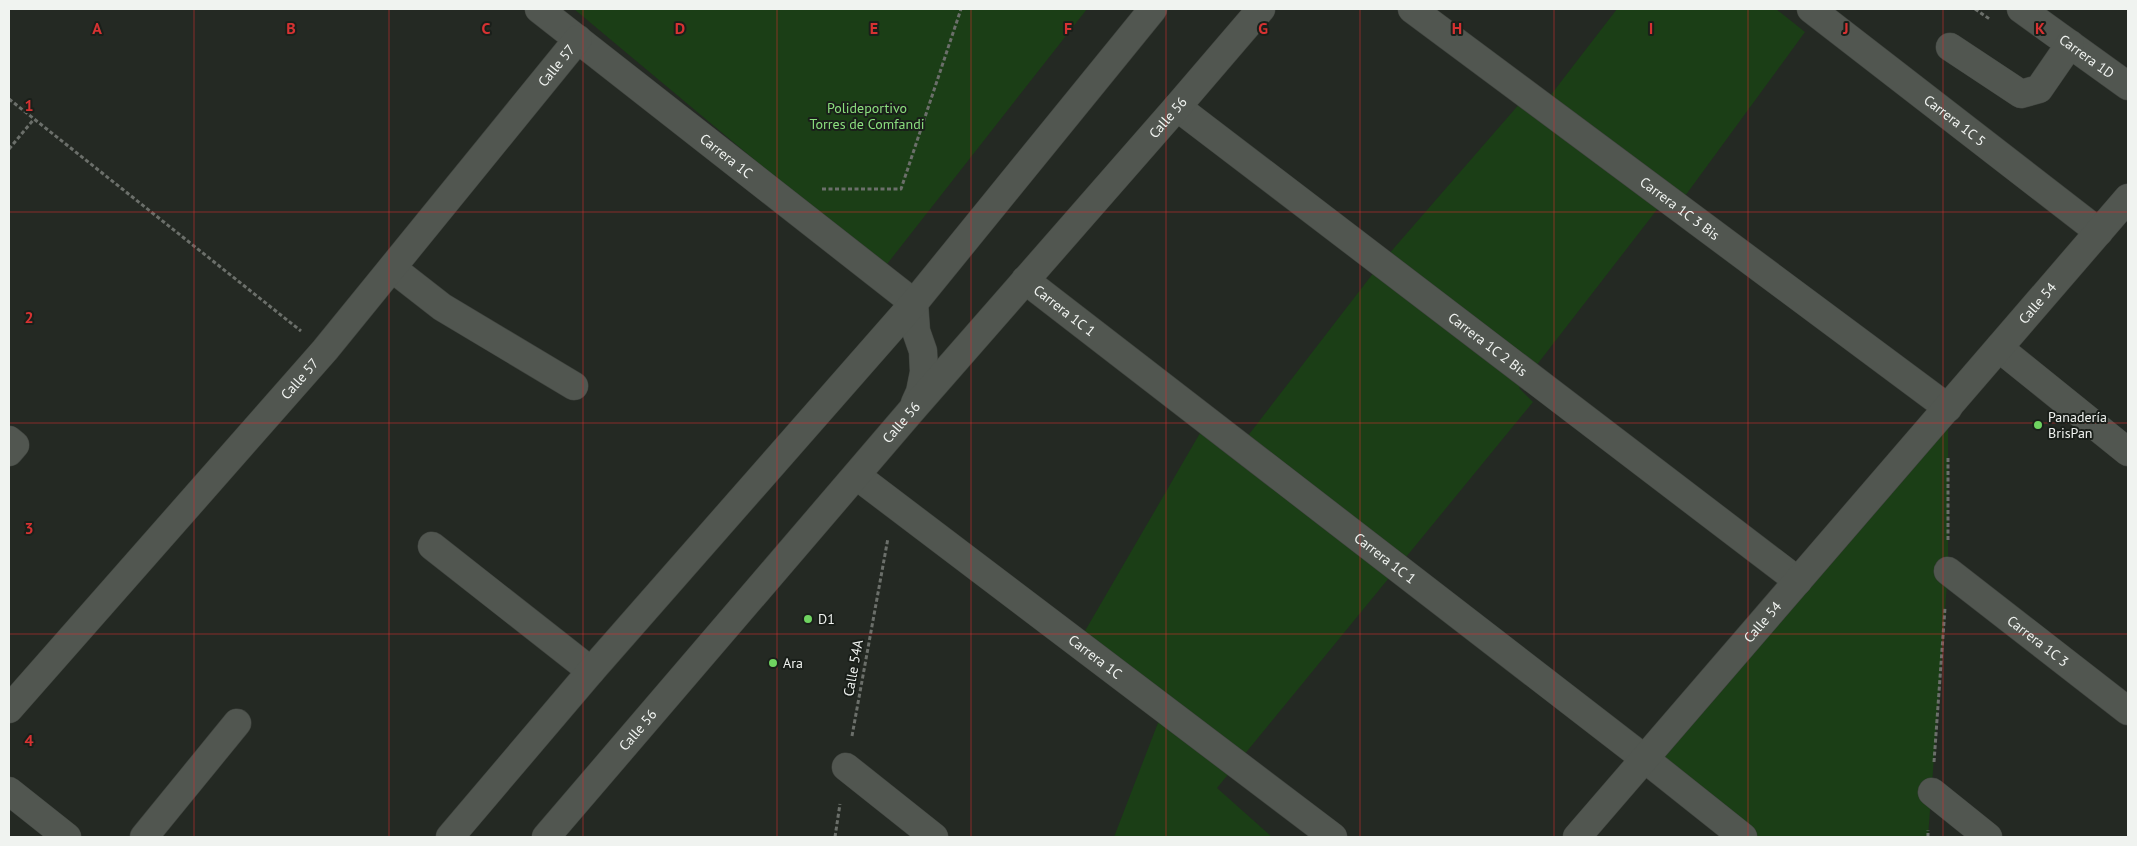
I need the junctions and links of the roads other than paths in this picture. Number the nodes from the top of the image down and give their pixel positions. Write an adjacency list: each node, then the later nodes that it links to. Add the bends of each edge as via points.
1 (539, 9): 7 (street, Carrera 1C)
2 (1152, 9): 16 (street)
3 (1261, 9): 11 (street, Calle 56)
4 (1412, 9): 19 (street, Carrera 1C 3 Bis)
5 (1811, 9): 13 (street, Carrera 1C 5)
6 (2021, 9): 8 (street, Carrera 1D)
7 (578, 39): 14 (street, Calle 57); 16 (street, Carrera 1C)
8 (2070, 44): 9 (street, via 2039,89 2021,94); 10 (street, Carrera 1D)
9 (1950, 47)
10 (2128, 86)
11 (1177, 107): 15 (street, Calle 56); 27 (street, Carrera 1C 2 Bis)
12 (2128, 198): 13 (street, Calle 54)
13 (2099, 232): 17 (street, Calle 54)
14 (392, 268): 18 (street, via 442,307); 29 (street, Calle 57, via 325,350)
15 (1025, 280): 20 (street, Calle 56); 32 (street, Carrera 1C 1)
16 (914, 303): 20 (street, via 924,372 920,392); 28 (street)
17 (1999, 348): 19 (street, Calle 54); 23 (street)
18 (574, 386)
19 (1948, 408): 27 (street, Calle 54)
20 (911, 411): 24 (street, Calle 56)
21 (9, 440): 22 (street, via 15,446)
22 (9, 452)
23 (2128, 452)
24 (857, 476): 39 (street, Calle 56); 41 (street, Carrera 1C)
25 (432, 546): 28 (street)
26 (1948, 571): 30 (street, Carrera 1C 3)
27 (1798, 581): 32 (street, Calle 54)
28 (591, 671): 38 (street)
29 (9, 709)
30 (2128, 710)
31 (236, 724): 37 (street)
32 (1645, 759): 42 (street, Calle 54); 43 (street, Carrera 1C 1)
33 (846, 767): 40 (street)
34 (9, 791): 36 (street)
35 (1932, 792): 44 (street)
36 (67, 837)
37 (144, 837)
38 (450, 837)
39 (546, 837)
40 (934, 837)
41 (1333, 837)
42 (1577, 837)
43 (1743, 837)
44 (1988, 837)

